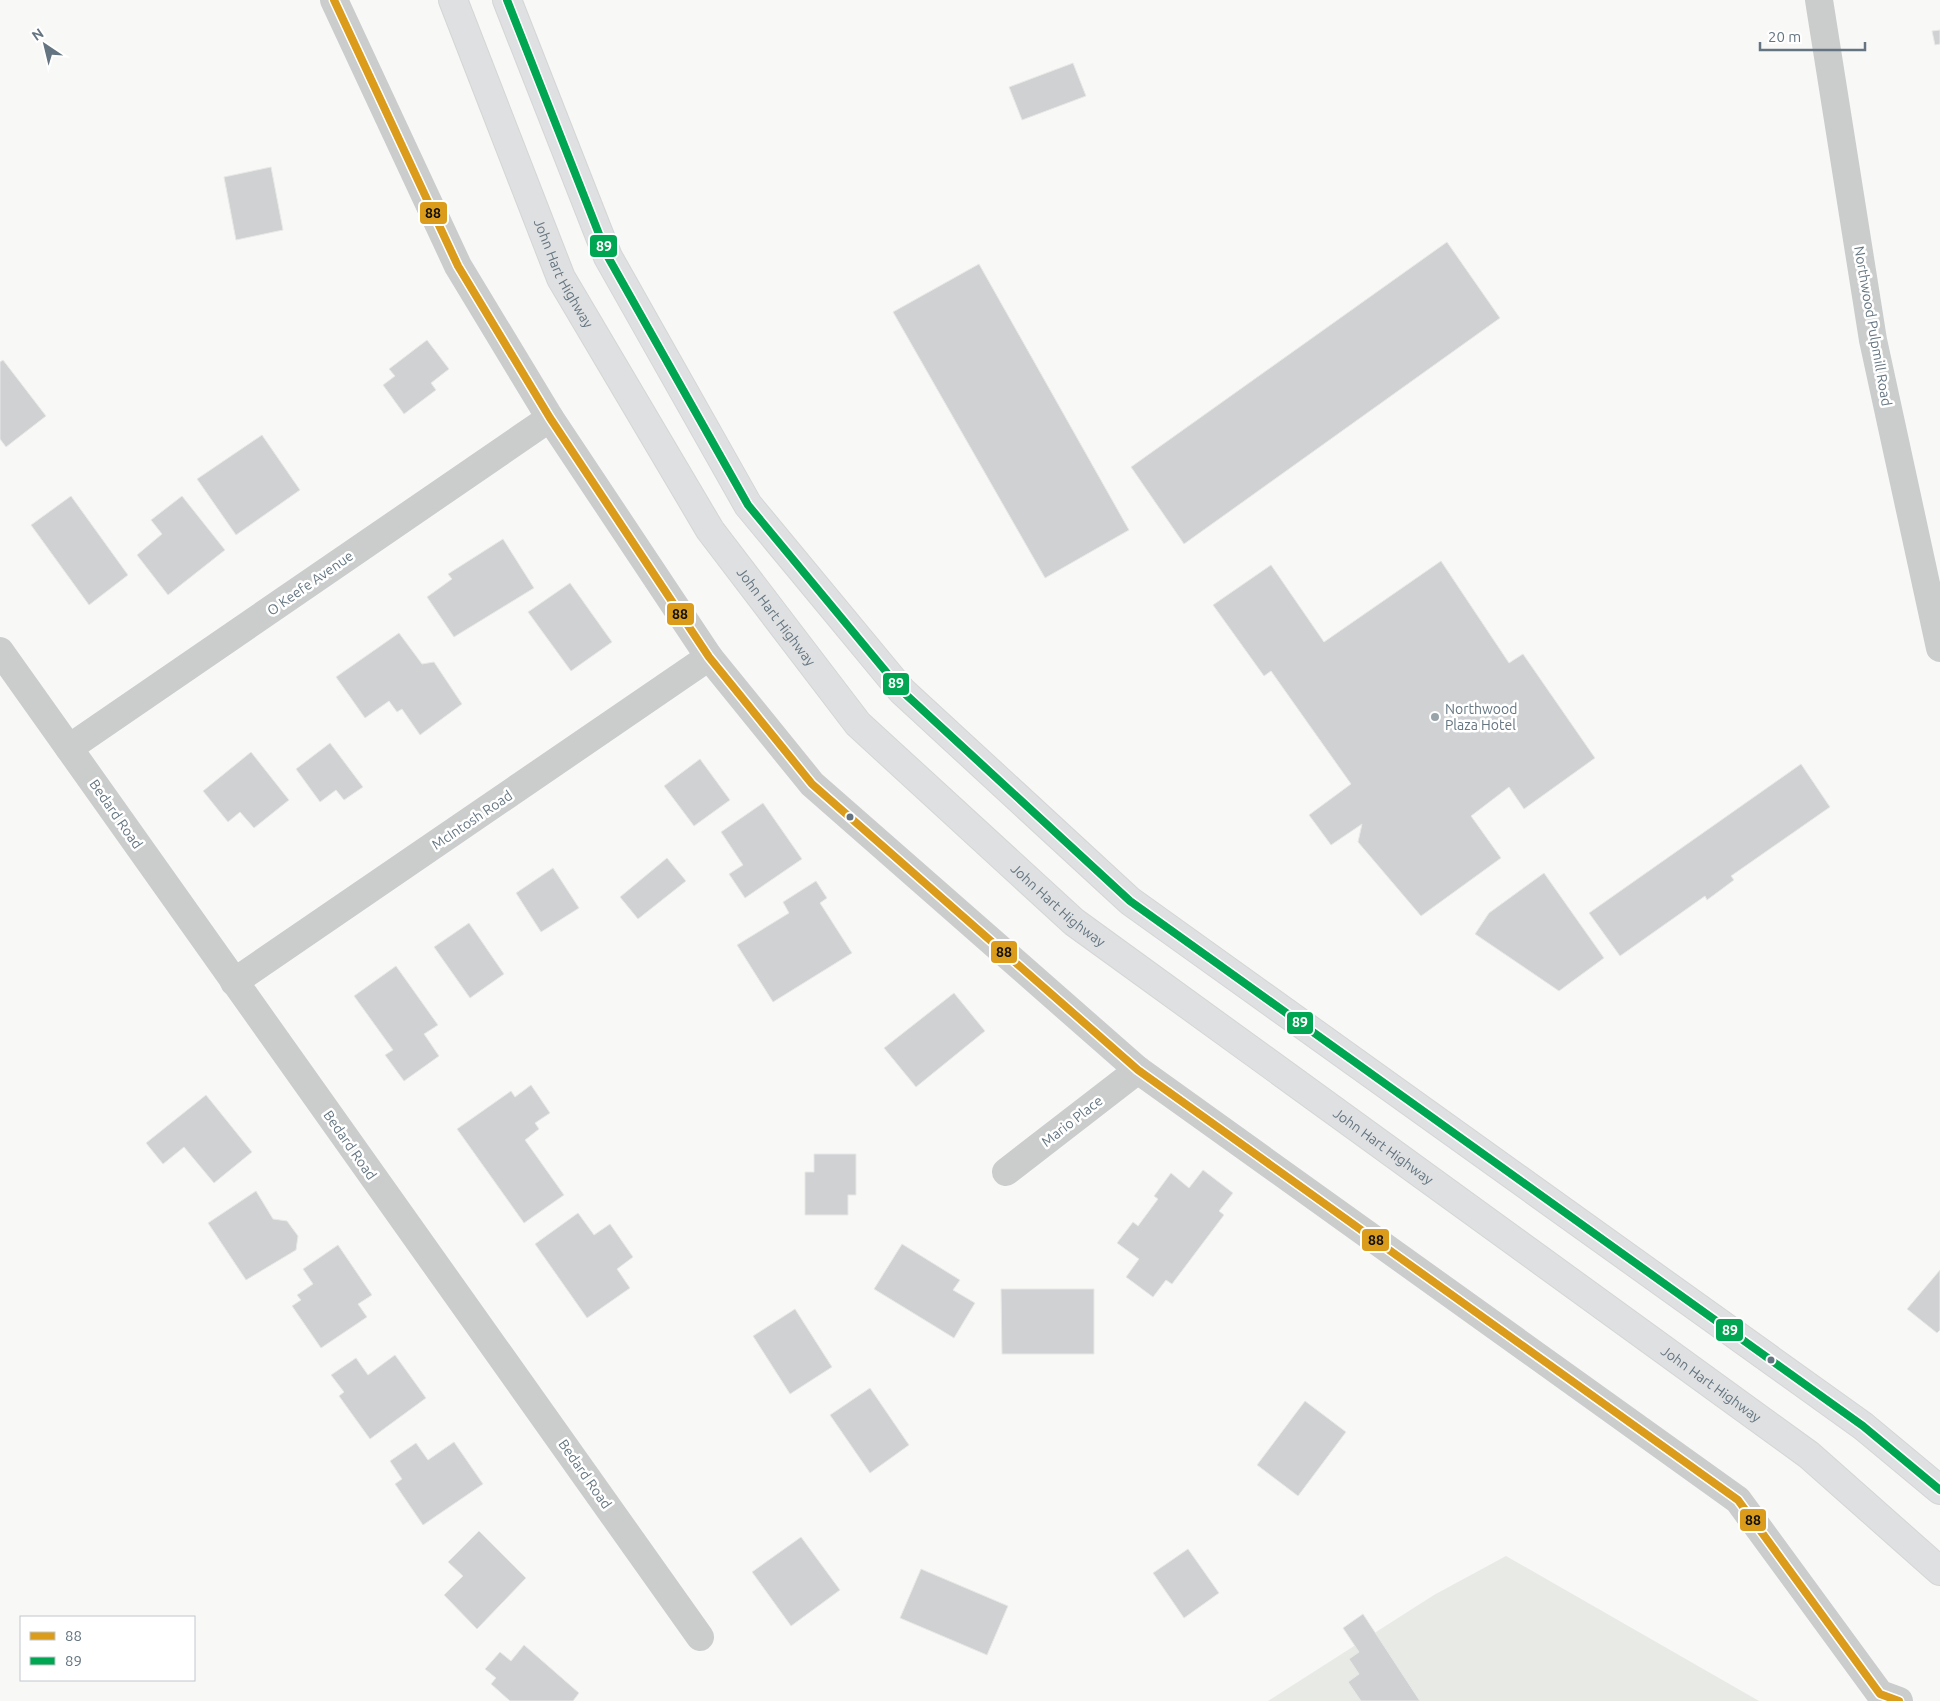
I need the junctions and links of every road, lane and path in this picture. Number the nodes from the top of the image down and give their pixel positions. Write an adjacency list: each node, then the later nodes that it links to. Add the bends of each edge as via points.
1 (334, 0): 5 (street, via 458,266)
2 (454, 0): 14 (highway, John Hart Highway, via 562,278 710,530 858,724 1074,922 1809,1455)
3 (507, 0): 13 (highway, via 608,257 748,505 902,691 1130,900 1864,1426)
4 (1819, 0): 6 (street, Northwood Pulpmill Road, via 1873,340)
5 (550, 418): 8 (street); 9 (street, O Keefe Avenue)
6 (1940, 648)
7 (0, 651): 9 (street, Bedard Road)
8 (709, 657): 10 (street, McIntosh Road); 11 (street, via 812,784)
9 (69, 748): 10 (street, Bedard Road)
10 (234, 982): 15 (street, Bedard Road)
11 (1138, 1070): 12 (street, Mario Place); 16 (street, via 1738,1500 1880,1694)
12 (1006, 1172)
13 (1940, 1490)
14 (1940, 1571)
15 (700, 1637)
16 (1899, 1701)

